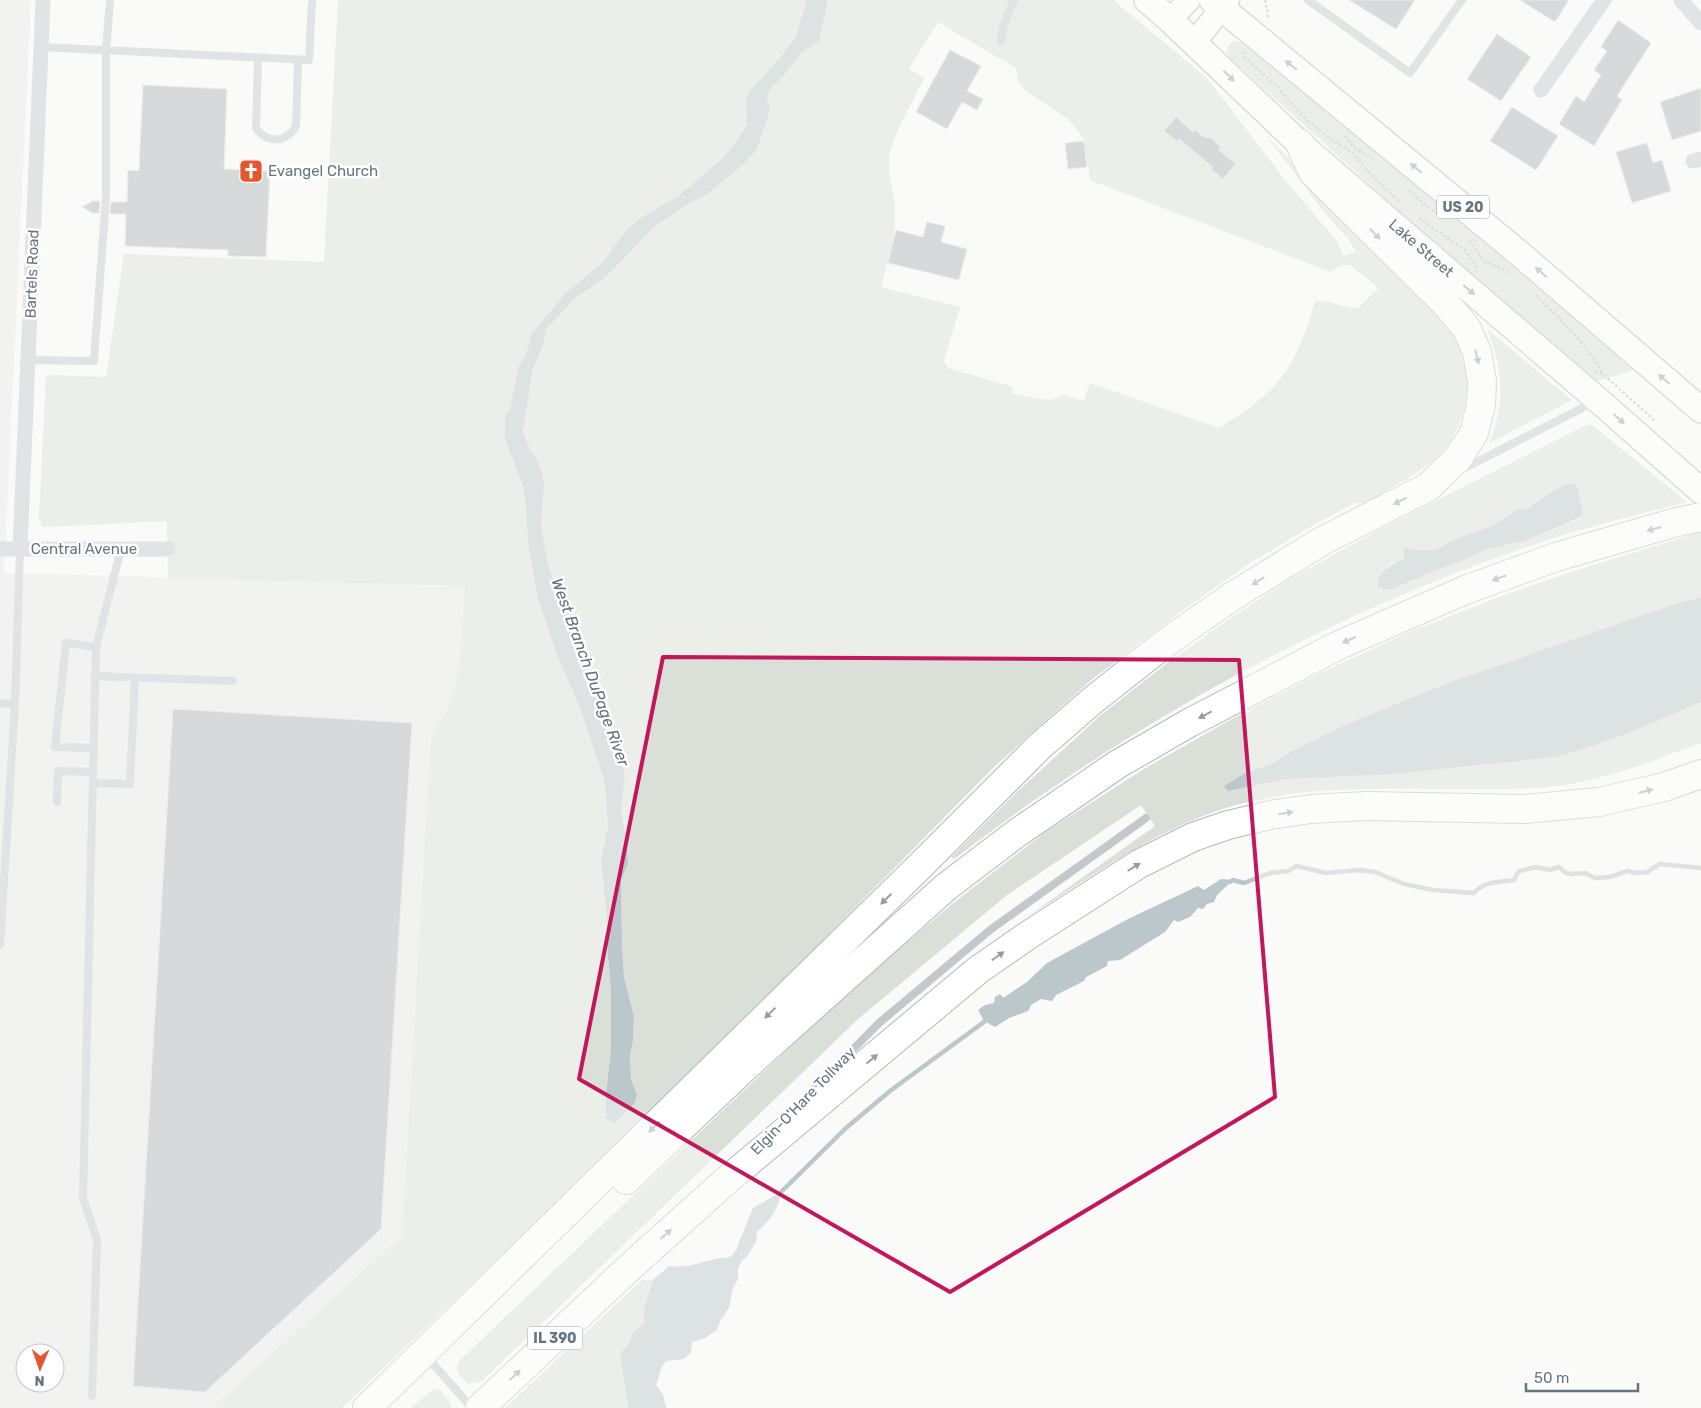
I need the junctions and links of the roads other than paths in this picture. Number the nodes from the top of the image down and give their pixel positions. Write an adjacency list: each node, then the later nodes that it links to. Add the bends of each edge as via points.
1 (43, 0): 16 (street, Bartels Road)
2 (110, 0): 17 (lane)
3 (312, 0): 19 (lane, via 308,60)
4 (1014, 0): 14 (lane, via 1003,27)
5 (1147, 0): 12 (main road, Lake Street)
6 (1189, 0): 12 (main road)
7 (1308, 0): 8 (lane, via 1410,73)
8 (1462, 0)
9 (1604, 0): 20 (street)
10 (1680, 0): 13 (street)
11 (1221, 3): 15 (main road); 24 (main road, US 20, one-way to 11)
12 (1170, 20): 15 (main road, Lake Street)
13 (1701, 22)
14 (1001, 42)
15 (1194, 43): 21 (main road, Lake Street, one-way to 21)
16 (41, 47): 17 (lane); 22 (street, Bartels Road)
17 (106, 50): 18 (lane); 22 (lane, via 106,197 94,361)
18 (258, 58): 19 (lane); 19 (lane, via 256,128 273,140 287,137 296,126)
19 (298, 60)
20 (1541, 90)
21 (1300, 144): 23 (main road, Lake Street, one-way to 23); 25 (highway, one-way to 25, via 1313,172 1448,306 1466,329 1477,352 1482,381 1481,405 1474,433 1458,458)
22 (28, 360): 30 (street, Bartels Road)
23 (1598, 400): 25 (lane); 26 (main road, Lake Street, one-way to 26)
24 (1701, 410)
25 (1428, 487): 50 (highway, one-way to 50, via 1322,542 1233,596 1168,641 1093,700 1039,747)
26 (1696, 487)
27 (1701, 517): 48 (highway, one-way to 48, via 1556,557 1466,590 1337,646 1118,764 1017,833 946,887 743,1069)
28 (168, 548): 31 (street, Central Avenue)
29 (0, 549): 30 (street, Central Avenue)
30 (20, 549): 31 (street, Central Avenue); 37 (lane)
31 (121, 549): 32 (lane)
32 (96, 647): 33 (lane); 38 (lane, via 66,643 54,747)
33 (96, 676): 34 (lane); 38 (lane)
34 (135, 678): 35 (lane); 41 (lane, via 130,784)
35 (233, 682)
36 (0, 703): 37 (lane)
37 (15, 704): 44 (lane)
38 (94, 748): 39 (lane)
39 (93, 772): 41 (lane); 42 (lane, via 58,771)
40 (1701, 774): 47 (highway, one-way to 40, via 978,970 1139,864 1193,837 1228,825 1311,808 1524,809 1599,802 1664,787)
41 (93, 782): 49 (lane, via 83,1198 98,1240)
42 (56, 802)
43 (1146, 818): 45 (lane, Elgin-O'Hare Tollway, via 990,930 879,1023)
44 (0, 945)
45 (803, 1101)
46 (782, 1122): 47 (lane, Elgin-O'Hare Tollway)
47 (727, 1180): 53 (highway, Elgin-O'Hare Tollway / IL 390, one-way to 47)
48 (433, 1364): 51 (highway); 52 (lane)
49 (92, 1396)
50 (367, 1408)
51 (387, 1408)
52 (472, 1408)
53 (480, 1408)

